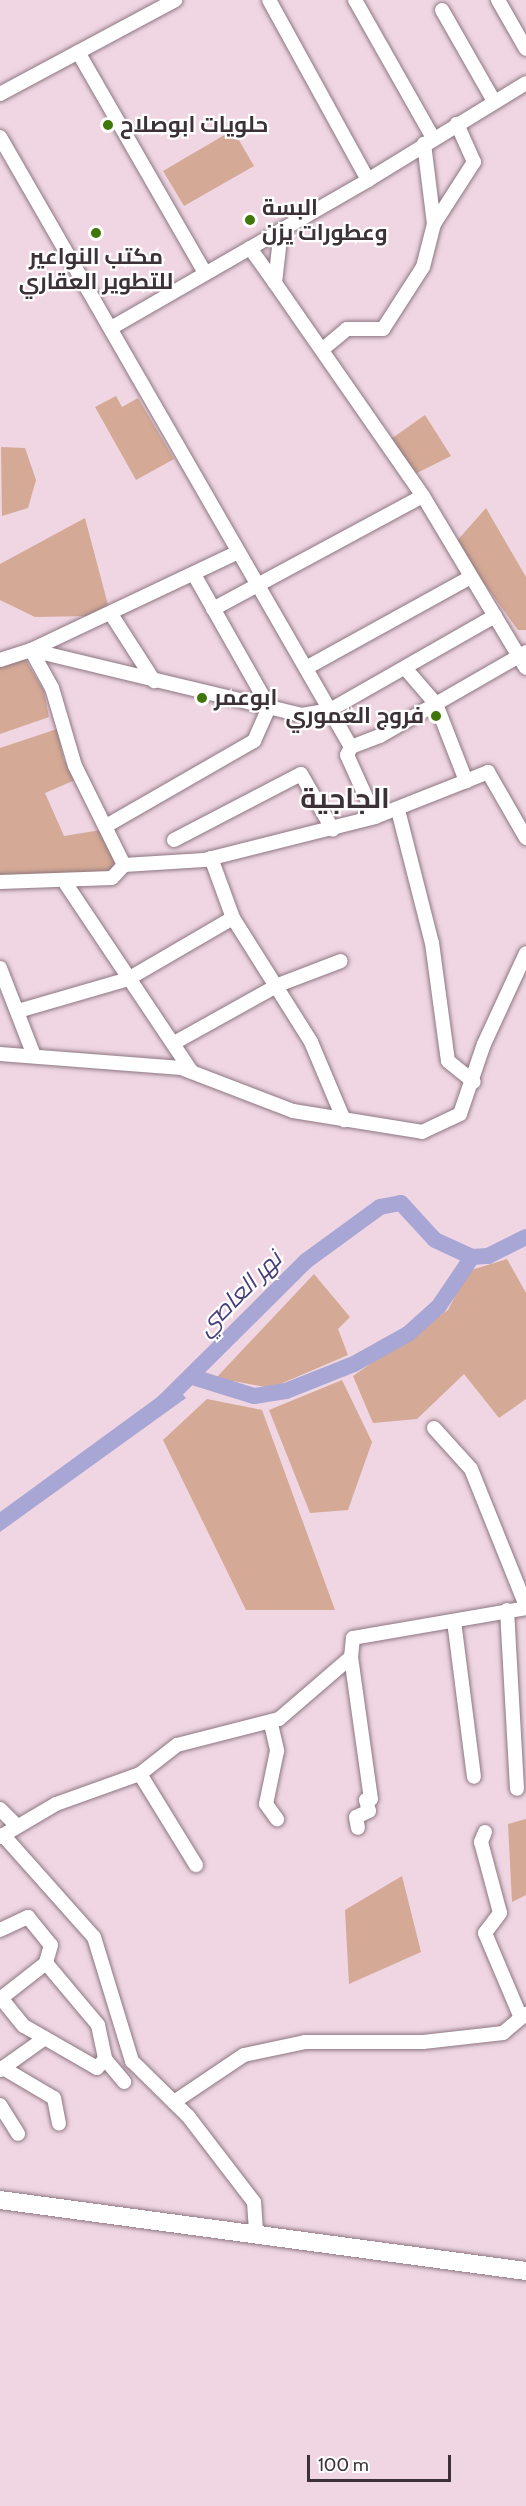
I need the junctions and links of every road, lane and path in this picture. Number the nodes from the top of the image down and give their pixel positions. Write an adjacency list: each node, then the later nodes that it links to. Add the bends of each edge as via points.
1 (175, 0): 7 (street)
2 (269, 0): 14 (street)
3 (355, 0): 13 (street)
4 (500, 2): 6 (street)
5 (442, 10): 10 (street)
6 (526, 50)
7 (78, 52): 9 (street); 18 (street)
8 (526, 83): 10 (street)
9 (0, 94)
10 (494, 101): 11 (street)
11 (457, 124): 13 (street); 15 (street, via 474,162)
12 (0, 137): 20 (street)
13 (429, 141): 14 (street); 15 (street)
14 (368, 180): 16 (street)
15 (434, 224): 21 (street, via 423,267 383,329 347,329)
16 (281, 230): 17 (street); 19 (street)
17 (249, 248): 18 (street); 19 (street)
18 (205, 273): 20 (street)
19 (275, 283): 21 (street)
20 (111, 328): 23 (street)
21 (323, 349): 22 (street)
22 (423, 496): 25 (street); 26 (street)
23 (238, 552): 24 (street); 26 (street)
24 (195, 576): 27 (street); 28 (street)
25 (471, 577): 29 (street); 33 (street)
26 (257, 585): 27 (street); 33 (street)
27 (213, 609): 38 (street)
28 (111, 614): 30 (street); 36 (street)
29 (495, 616): 31 (street); 34 (street)
30 (31, 650): 32 (street); 36 (street); 44 (street, via 52,688 75,766)
31 (522, 653): 35 (street); 37 (street)
32 (0, 660)
33 (306, 668): 39 (street)
34 (405, 668): 37 (street); 39 (street)
35 (526, 668)
36 (154, 681): 38 (street)
37 (436, 704): 40 (street); 41 (street)
38 (269, 707): 39 (street, via 302,715); 44 (street, via 254,741)
39 (330, 710): 40 (street)
40 (351, 747): 43 (street, via 347,755)
41 (466, 781): 42 (street); 46 (street, via 488,772)
42 (398, 810): 43 (street); 63 (street, via 432,943 448,1061)
43 (375, 817): 45 (street)
44 (106, 826): 49 (street)
45 (333, 830): 47 (street, via 301,774); 48 (street)
46 (526, 838)
47 (174, 840)
48 (211, 858): 49 (street); 52 (street)
49 (124, 865): 51 (street, via 112,878)
50 (0, 882): 51 (street)
51 (66, 884): 56 (street)
52 (233, 918): 56 (street); 57 (street)
53 (526, 953): 63 (street, via 484,1044)
54 (341, 961): 57 (street)
55 (0, 968): 58 (street)
56 (128, 980): 58 (street); 59 (street)
57 (278, 984): 59 (street); 64 (street, via 311,1042)
58 (18, 1011): 60 (street)
59 (174, 1043): 62 (street)
60 (33, 1053): 61 (street); 62 (street)
61 (0, 1054)
62 (192, 1072): 64 (street, via 293,1111)
63 (474, 1082): 64 (street, via 460,1114 422,1132)
64 (344, 1120)
65 (434, 1428): 66 (street, via 471,1469)
66 (526, 1607): 67 (street)
67 (507, 1610): 68 (street); 73 (street)
68 (454, 1621): 69 (street, via 353,1638); 72 (street)
69 (351, 1657): 70 (street); 77 (street, via 371,1799 366,1800 369,1811 356,1817)
70 (272, 1724): 71 (street, via 177,1745); 75 (street, via 277,1751 266,1797)
71 (140, 1774): 76 (street); 80 (street)
72 (474, 1777)
73 (517, 1789)
74 (0, 1809): 76 (street)
75 (277, 1819)
76 (16, 1825): 79 (street)
77 (358, 1828)
78 (485, 1832): 84 (street, via 482,1842 501,1913 485,1933)
79 (2, 1836): 89 (street, via 94,1937 132,2061)
80 (196, 1865)
81 (0, 1930): 82 (street, via 27,1917 51,1946)
82 (46, 1963): 83 (street); 86 (street, via 98,2025)
83 (1, 1998): 85 (street, via 24,2026)
84 (523, 2016): 89 (street, via 503,2033 423,2042 305,2042 244,2055)
85 (45, 2038): 86 (street, via 97,2068); 87 (street)
86 (105, 2059): 88 (street)
87 (1, 2069): 91 (street, via 54,2098)
88 (124, 2082)
89 (174, 2102): 94 (street, via 254,2202)
90 (0, 2105): 92 (street)
91 (59, 2124)
92 (18, 2134)
93 (0, 2200): 94 (main road)
94 (256, 2233): 95 (main road)
95 (526, 2271)

